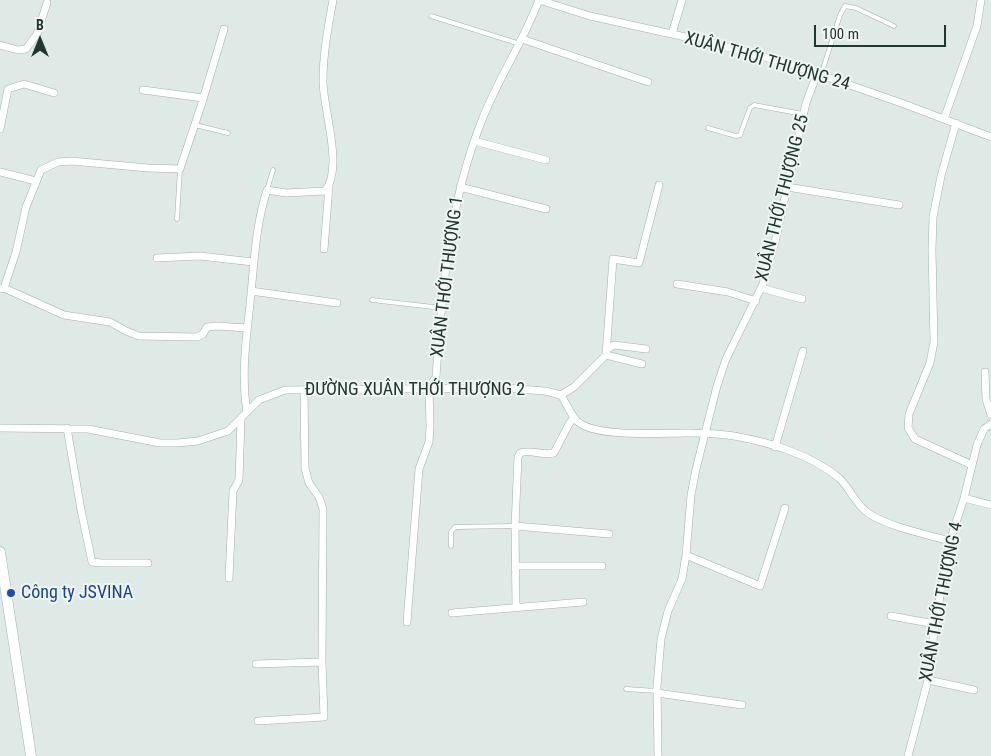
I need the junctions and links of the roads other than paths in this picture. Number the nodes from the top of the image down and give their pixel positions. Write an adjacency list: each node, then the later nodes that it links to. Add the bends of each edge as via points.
1 (333, 0): 32 (street, via 323,84 333,164)
2 (539, 0): 9 (street, XUÂN THỚI THƯỢNG 24, via 590,16); 10 (street, XUÂN THỚI THƯỢNG 1)
3 (682, 0): 9 (street)
4 (981, 0): 18 (street, via 977,26)
5 (47, 3): 11 (street, via 37,34 26,49)
6 (431, 16): 10 (lane)
7 (894, 26): 12 (lane, via 845,6)
8 (224, 29): 16 (street)
9 (672, 34): 12 (street, XUÂN THỚI THƯỢNG 24, via 773,59)
10 (521, 42): 13 (street); 25 (street, XUÂN THỚI THƯỢNG 1)
11 (0, 45)
12 (819, 75): 17 (street, XUÂN THỚI THƯỢNG 25); 18 (street, XUÂN THỚI THƯỢNG 24)
13 (648, 82)
14 (144, 90): 16 (street)
15 (54, 93): 22 (street, via 24,84 8,90)
16 (203, 98): 20 (street)
17 (803, 114): 21 (lane, via 754,105 740,135); 34 (street, XUÂN THỚI THƯỢNG 25)
18 (944, 119): 19 (street, XUÂN THỚI THƯỢNG 24)
19 (956, 123): 24 (street, XUÂN THỚI THƯỢNG 24); 69 (street, via 941,176 934,217 934,342 930,364 908,414 908,428 915,439)
20 (195, 125): 23 (lane); 27 (street)
21 (708, 128)
22 (0, 129)
23 (228, 133)
24 (991, 137)
25 (474, 141): 26 (street); 33 (street, XUÂN THỚI THƯỢNG 1)
26 (546, 160)
27 (180, 169): 30 (street, via 71,161 58,162 41,170); 38 (lane)
28 (273, 170): 35 (lane)
29 (0, 172): 30 (street)
30 (36, 180): 43 (street, via 16,252)
31 (659, 185): 54 (street, via 639,263 613,259)
32 (329, 186): 35 (street, via 325,191 286,193); 39 (street)
33 (460, 187): 37 (street); 50 (street, XUÂN THỚI THƯỢNG 1)
34 (787, 187): 36 (street); 44 (street, XUÂN THỚI THƯỢNG 25)
35 (267, 190): 41 (street)
36 (899, 205)
37 (546, 210)
38 (177, 219)
39 (324, 249)
40 (157, 258): 41 (street, via 200,256)
41 (254, 262): 45 (street)
42 (677, 284): 48 (street, via 728,292)
43 (2, 288): 51 (street, via 64,315 110,322 139,336 197,337 207,327)
44 (761, 288): 46 (street); 48 (street, XUÂN THỚI THƯỢNG 25)
45 (251, 291): 49 (street); 51 (street)
46 (802, 299)
47 (372, 300): 50 (lane)
48 (756, 301): 67 (street, XUÂN THỚI THƯỢNG 25, via 726,359)
49 (337, 303)
50 (442, 308): 57 (street, XUÂN THỚI THƯỢNG 1, via 436,377)
51 (247, 328): 60 (street, via 244,380)
52 (646, 349): 54 (street, via 614,345)
53 (803, 351): 68 (street)
54 (606, 352): 55 (street); 59 (street, via 574,387)
55 (642, 364)
56 (985, 372): 61 (street, via 986,399)
57 (429, 388): 58 (street, ĐƯỜNG XUÂN THỚI THƯỢNG 2); 59 (street, ĐƯỜNG XUÂN THỚI THƯỢNG 2, via 506,388); 88 (street, via 430,434 419,469)
58 (304, 390): 60 (street, ĐƯỜNG XUÂN THỚI THƯỢNG 2, via 285,390 274,394 259,400); 90 (street, via 305,468 323,509)
59 (561, 395): 62 (street)
60 (247, 412): 63 (street, ĐƯỜNG XUÂN THỚI THƯỢNG 2)
61 (991, 415)
62 (574, 417): 67 (street, via 597,430); 73 (street, via 554,453 520,453)
63 (241, 419): 66 (street, ĐƯỜNG XUÂN THỚI THƯỢNG 2, via 228,431 214,437 177,443); 82 (street, via 239,480 234,491)
64 (991, 424): 69 (street, XUÂN THỚI THƯỢNG 4, via 984,429 977,444)
65 (0, 428): 66 (street, ĐƯỜNG XUÂN THỚI THƯỢNG 2)
66 (67, 428): 79 (street, via 92,562)
67 (706, 433): 68 (street, via 735,436); 78 (street, XUÂN THỚI THƯỢNG 25, via 692,495)
68 (775, 447): 75 (street, via 798,454 828,470 840,479 868,513 886,522)
69 (972, 465): 70 (street, XUÂN THỚI THƯỢNG 4)
70 (964, 498): 71 (street); 75 (street, XUÂN THỚI THƯỢNG 4)
71 (991, 505)
72 (784, 508): 78 (street, via 760,586)
73 (515, 526): 74 (street); 76 (lane, via 455,526); 80 (street)
74 (609, 534)
75 (950, 541): 89 (street, XUÂN THỚI THƯỢNG 4)
76 (450, 546)
77 (0, 552): 86 (main road)
78 (686, 555): 95 (street, XUÂN THỚI THƯỢNG 25, via 680,584 662,628)
79 (148, 563)
80 (515, 566): 81 (street); 84 (street)
81 (602, 566)
82 (229, 578)
83 (584, 602): 84 (street)
84 (516, 607): 85 (street)
85 (452, 613)
86 (5, 614): 98 (main road)
87 (891, 616): 89 (street)
88 (407, 622)
89 (935, 624): 92 (street, XUÂN THỚI THƯỢNG 4)
90 (322, 662): 91 (street); 97 (street, via 324,717)
91 (256, 664)
92 (928, 680): 94 (street); 100 (street, XUÂN THỚI THƯỢNG 4)
93 (626, 689): 95 (lane)
94 (974, 690)
95 (656, 692): 96 (street); 99 (street, XUÂN THỚI THƯỢNG 25)
96 (742, 705)
97 (258, 721)
98 (31, 756)
99 (658, 756)
100 (908, 756)

